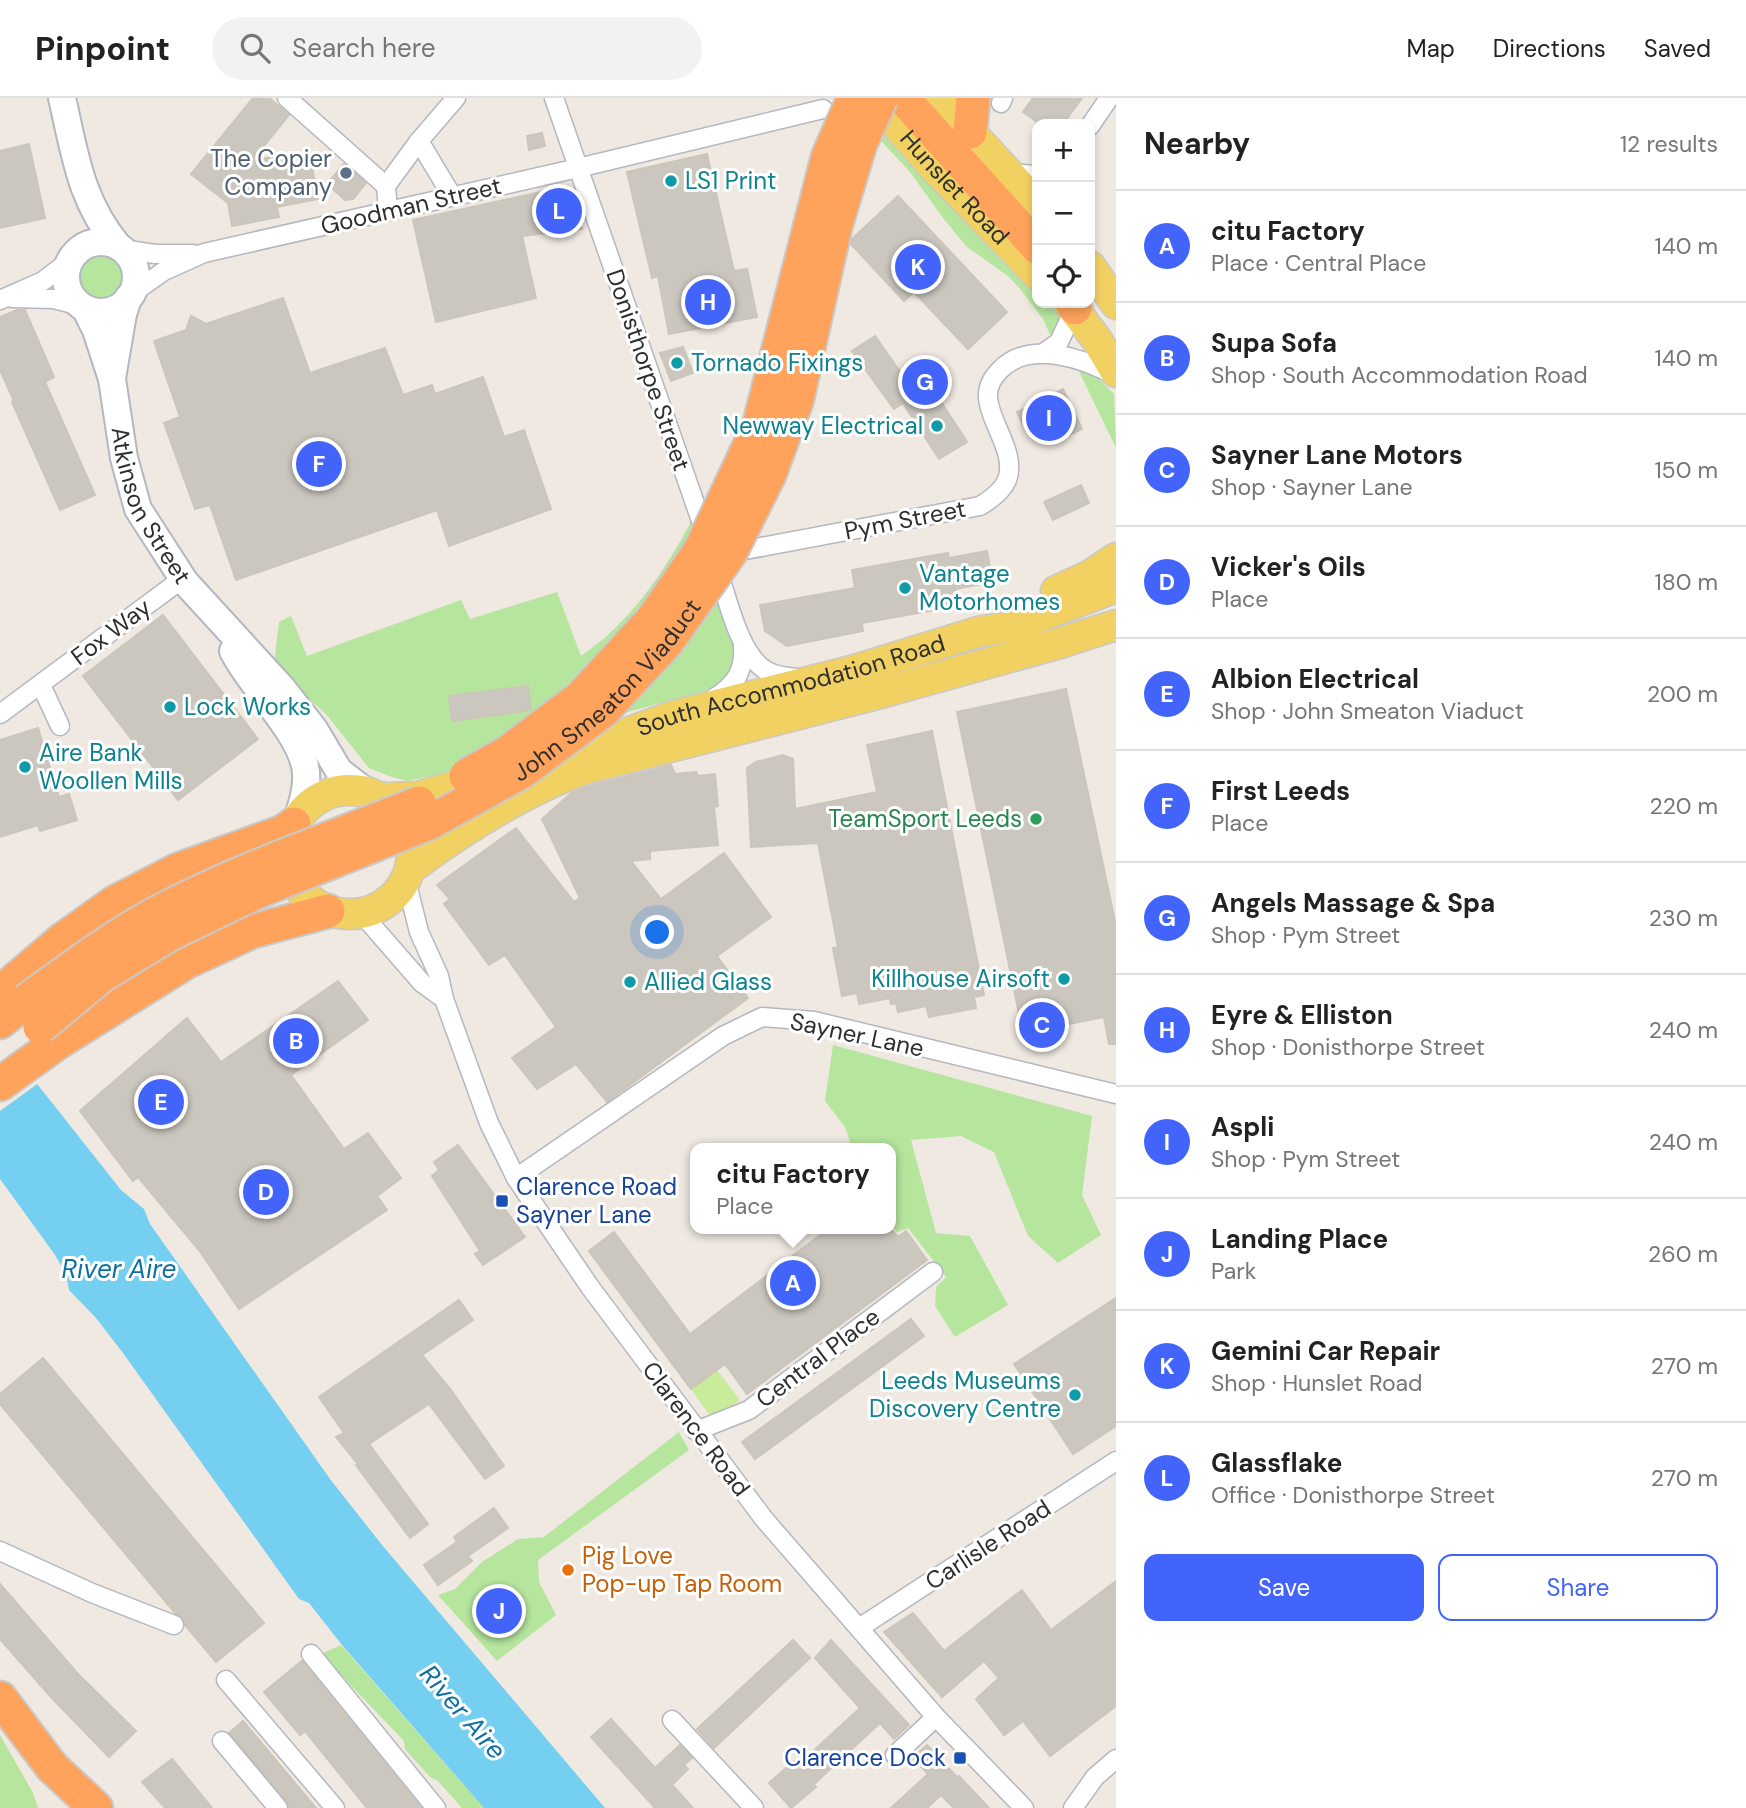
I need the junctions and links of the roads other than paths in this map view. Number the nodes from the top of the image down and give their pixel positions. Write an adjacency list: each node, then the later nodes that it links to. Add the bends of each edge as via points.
1 (62, 98): 17 (street)
2 (287, 98): 19 (street)
3 (456, 98): 15 (street)
4 (554, 98): 16 (street, Donisthorpe Street)
5 (854, 98): 57 (highway, John Smeaton Viaduct, bridge, via 828,157 759,426 701,549 653,619 580,698 507,753 418,803 258,865 162,911 86,957)
6 (873, 98): 27 (main road, Hunslet Road)
7 (881, 98): 57 (highway, John Smeaton Viaduct, bridge, via 860,145 835,226 797,399 769,475 730,553 667,642 603,711 523,771 429,823 258,891 170,934 102,976)
8 (903, 98): 23 (highway)
9 (939, 98): 14 (main road, Hunslet Road)
10 (1109, 98): 13 (street)
11 (992, 100): 14 (highway)
12 (823, 109): 16 (street, Goodman Street)
13 (1095, 119)
14 (970, 132): 18 (main road, Hunslet Road)
15 (419, 141): 19 (street); 21 (street)
16 (578, 168): 21 (street, Goodman Street); 38 (street, Donisthorpe Street)
17 (78, 172): 24 (street, via 93,212); 26 (street, via 77,232)
18 (1023, 174): 20 (main road, Hunslet Road)
19 (386, 186): 22 (street)
20 (1032, 193)
21 (452, 196): 22 (street, Goodman Street)
22 (388, 211): 25 (street, Goodman Street)
23 (1035, 245)
24 (120, 247): 25 (street, Goodman Street, via 155,254); 26 (street, via 91,243); 29 (street, via 135,269 135,286)
25 (204, 253): 29 (street, Goodman Street, via 164,271)
26 (70, 260): 30 (street, via 43,281); 32 (street, via 68,289)
27 (1032, 269)
28 (1095, 273): 31 (main road)
29 (129, 297): 32 (street, via 106,311); 37 (street, Atkinson Street)
30 (3, 299): 32 (street, via 54,299)
31 (1116, 304)
32 (83, 307): 37 (street, Atkinson Street)
33 (1071, 308): 35 (street, via 1059,342)
34 (1074, 308): 36 (main road)
35 (1042, 354): 36 (street, Pym Street); 38 (street, Pym Street, via 1006,364 992,378 987,396 1004,443 1007,480 980,506)
36 (1116, 374)
37 (112, 379): 40 (street, Atkinson Street, via 124,458 138,509)
38 (713, 556): 45 (street, Donisthorpe Street)
39 (1116, 558): 44 (main road, via 1090,576)
40 (182, 579): 42 (street, Atkinson Street); 47 (street, Fox Way)
41 (1116, 587): 44 (main road, South Accommodation Road, via 1018,625)
42 (216, 618): 51 (street, Atkinson Street, via 282,688 339,771); 52 (street, Atkinson Street, via 243,670 302,758 306,783)
43 (1116, 625): 53 (main road, South Accommodation Road, via 890,690 584,769 543,785 483,820)
44 (978, 632): 46 (main road, South Accommodation Road)
45 (743, 641): 46 (street, Donisthorpe Street, via 753,660 774,675); 49 (street, Donisthorpe Street, via 743,665 735,683)
46 (836, 674): 49 (main road, South Accommodation Road)
47 (41, 685): 48 (street, Fox Way); 50 (street)
48 (0, 714)
49 (673, 716): 51 (main road, South Accommodation Road, via 417,797)
50 (60, 726)
51 (373, 795): 52 (main road, South Accommodation Road, via 346,790 325,795 306,807); 53 (main road, via 395,808 407,826 412,841)
52 (295, 822): 54 (main road, via 287,852 290,870 311,901); 57 (highway, via 284,832 178,870 114,903 62,940)
53 (408, 875): 55 (main road, South Accommodation Road, via 394,897); 56 (street, Clarence Road, via 419,932)
54 (328, 911): 55 (main road); 57 (highway, via 253,931 186,962)
55 (362, 914): 56 (street, via 422,983)
56 (444, 999): 62 (street, Clarence Road, via 489,1124)
57 (27, 1009): 58 (highway); 59 (highway); 60 (highway)
58 (0, 1022)
59 (0, 1059)
60 (0, 1084)
61 (1116, 1094): 62 (street, Sayner Lane, via 814,1021 762,1017 723,1036)
62 (516, 1178): 64 (street, Clarence Road)
63 (933, 1272): 64 (street, Central Place, via 749,1410)
64 (696, 1431): 68 (street, Clarence Road, via 764,1519)
65 (1116, 1461): 68 (street, Carlisle Road)
66 (1, 1552): 67 (street)
67 (174, 1625)
68 (859, 1628): 72 (street, Clarence Road)
69 (311, 1654): 82 (street)
70 (226, 1679): 81 (street)
71 (0, 1698): 77 (highway)
72 (936, 1717): 75 (street); 84 (street, Clarence Road)
73 (672, 1720): 83 (street)
74 (222, 1741): 80 (street)
75 (895, 1755)
76 (1116, 1759): 85 (street, via 1095,1777)
77 (52, 1767): 78 (highway); 79 (highway)
78 (58, 1808)
79 (96, 1808)
80 (278, 1808)
81 (335, 1808)
82 (436, 1808)
83 (754, 1808)
84 (1024, 1808)
85 (1073, 1808)

